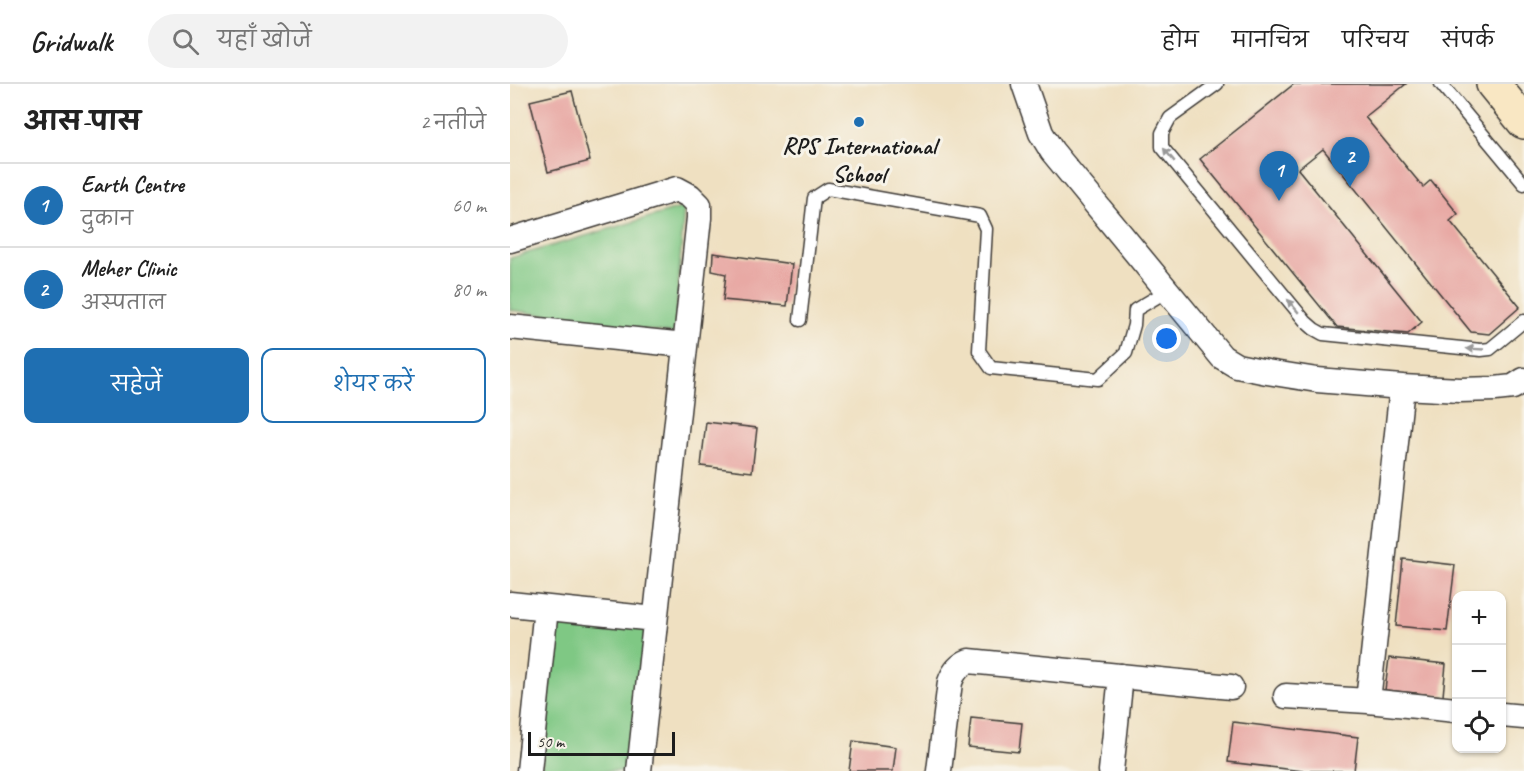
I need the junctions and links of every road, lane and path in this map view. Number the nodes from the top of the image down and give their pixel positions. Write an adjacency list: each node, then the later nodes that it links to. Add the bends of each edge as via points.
1 (1024, 84): 8 (street, via 1041,133 1052,151)
2 (1217, 84): 10 (lane, one-way to 2, via 1490,349 1481,350 1323,334 1314,329 1161,147 1162,133 1170,118)
3 (1441, 84): 6 (lane)
4 (1493, 84): 5 (main road)
5 (1524, 122)
6 (1524, 184)
7 (510, 240): 12 (street, via 677,189 690,196 699,205 699,218)
8 (1167, 291): 9 (lane, via 1135,310 1126,353 1098,379 991,368 979,351 986,229 980,216 828,189 814,198); 14 (street, via 1222,357 1237,366 1317,380)
9 (800, 320)
10 (1524, 321)
11 (510, 327): 12 (street)
12 (685, 345): 17 (street)
13 (1524, 381): 14 (street, via 1495,389)
14 (1402, 387): 21 (street)
15 (510, 604): 16 (street)
16 (546, 608): 17 (street); 25 (street)
17 (655, 619): 26 (street)
18 (1121, 676): 19 (street); 27 (street, via 969,661 960,664 950,682); 28 (street)
19 (1231, 687)
20 (1286, 696): 21 (street)
21 (1368, 701): 22 (street)
22 (1452, 710)
23 (1506, 715): 24 (street)
24 (1524, 717)
25 (529, 771)
26 (639, 771)
27 (939, 771)
28 (1111, 771)

